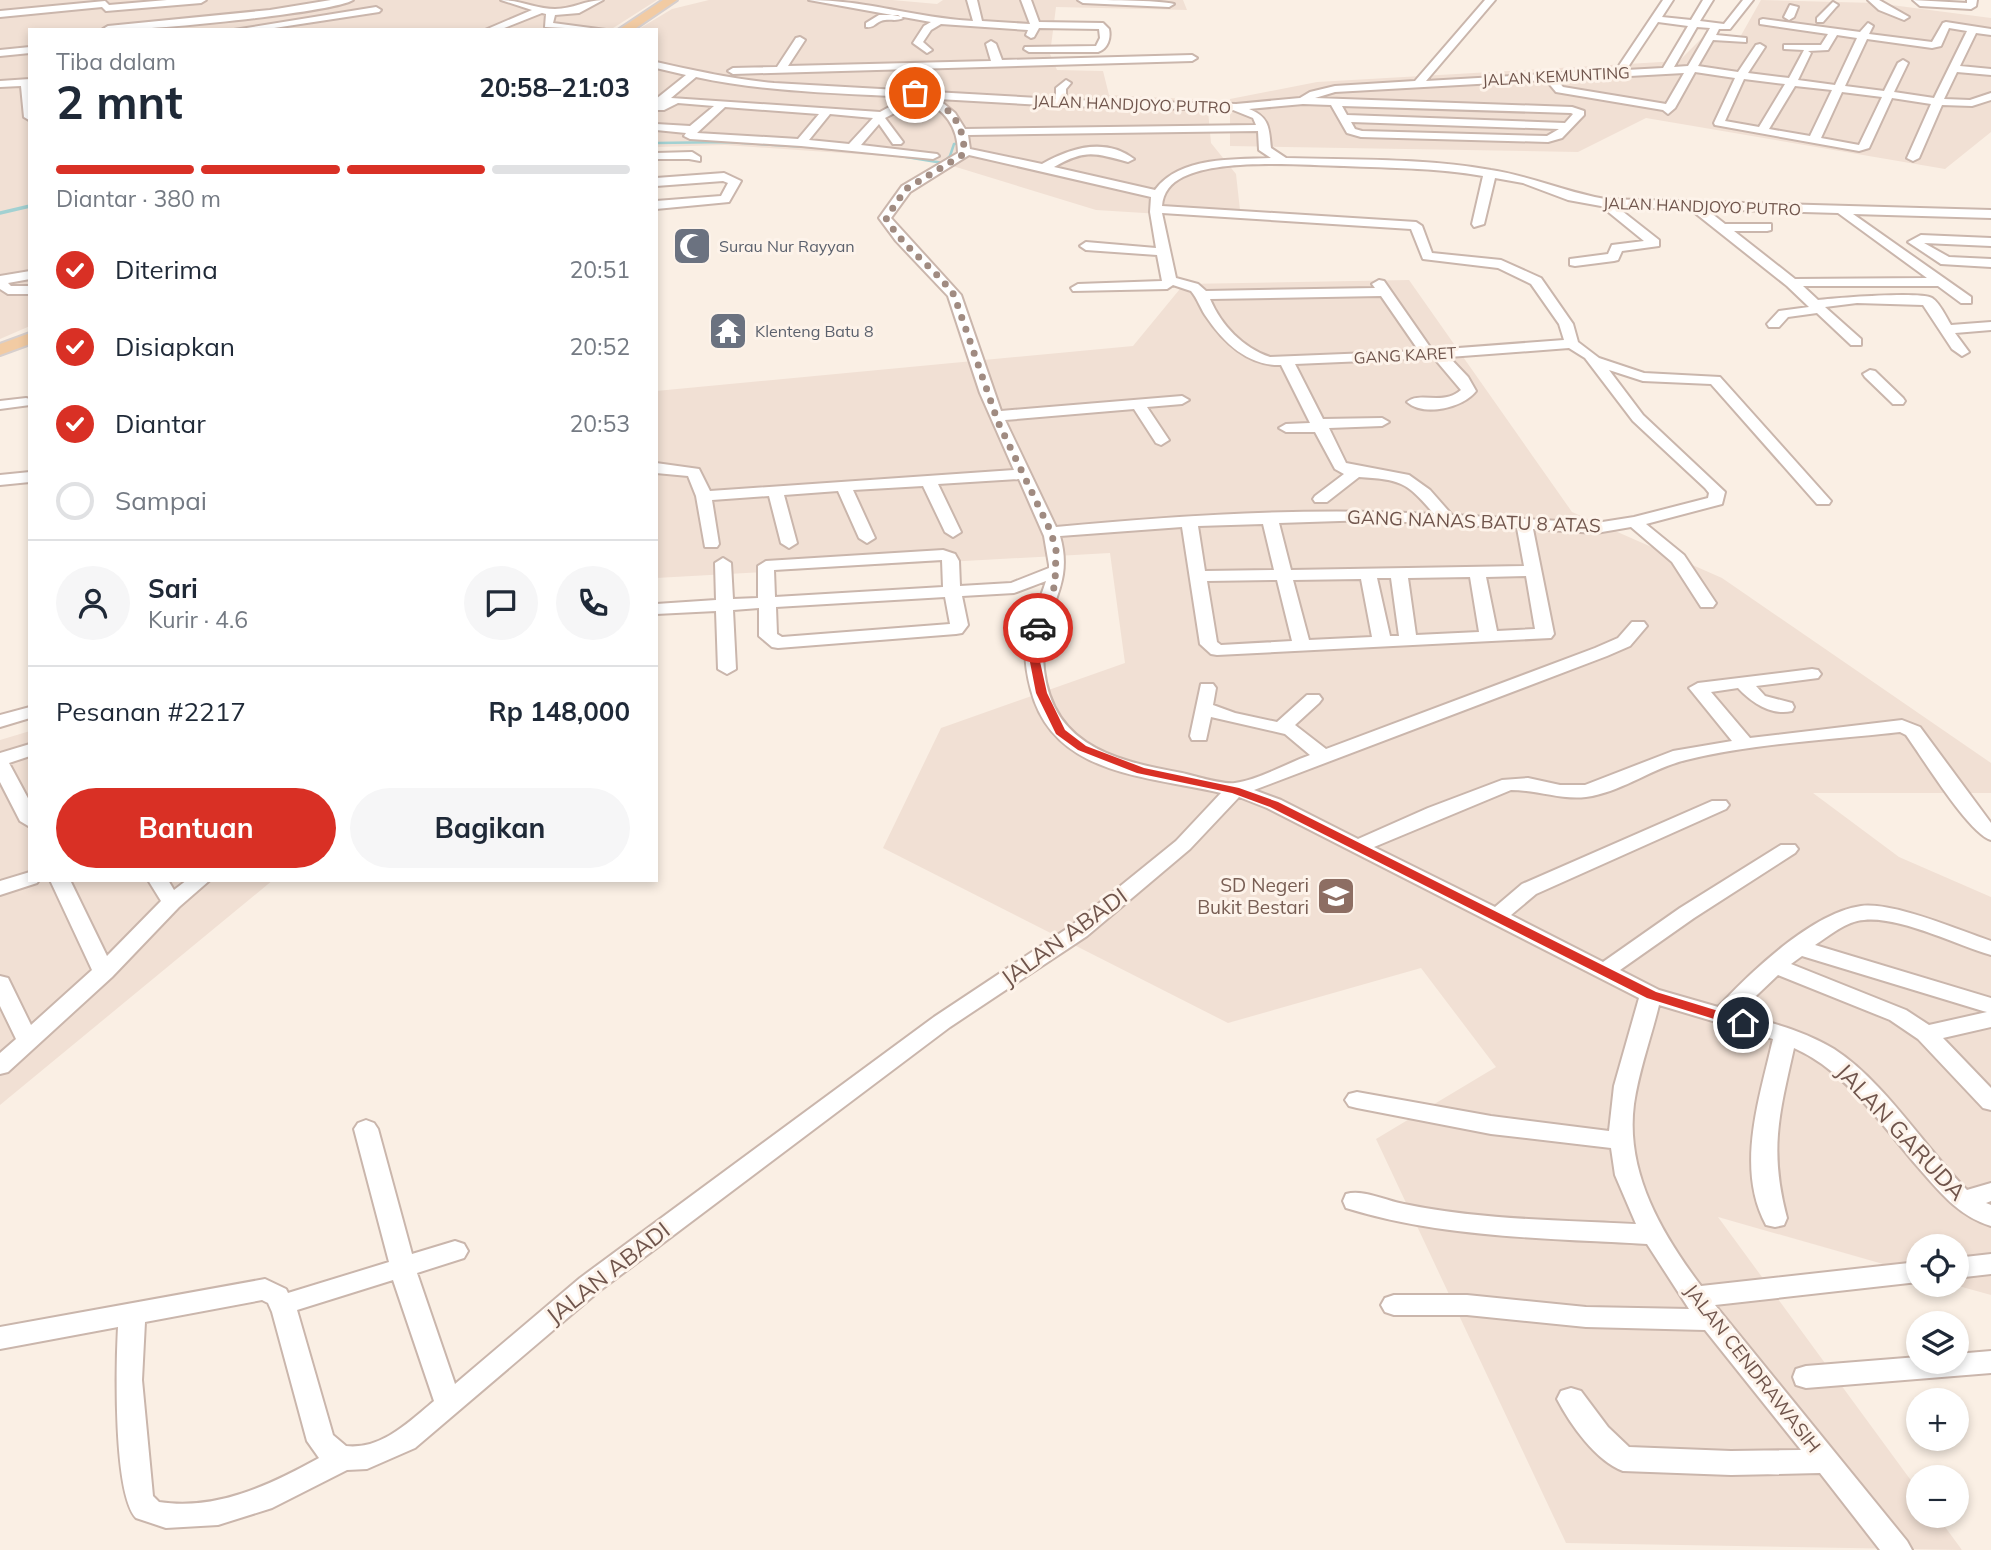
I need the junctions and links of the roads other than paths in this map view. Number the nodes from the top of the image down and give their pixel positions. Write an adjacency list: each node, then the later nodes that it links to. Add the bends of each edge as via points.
1 (201, 0): 17 (street)
2 (348, 0): 38 (street)
3 (362, 0): 39 (street, via 376,10)
4 (598, 0): 30 (street)
5 (671, 0): 43 (main road)
6 (814, 0): 33 (street)
7 (972, 0): 34 (street)
8 (1026, 0): 24 (street)
9 (1083, 0): 22 (street)
10 (1490, 0): 81 (street)
11 (1668, 0): 31 (street)
12 (1708, 0): 35 (street)
13 (1748, 0): 47 (street)
14 (1873, 0): 29 (street)
15 (1918, 0): 19 (street)
16 (1972, 0): 19 (street, via 1971,6)
17 (170, 1): 21 (street)
18 (511, 1): 30 (street)
19 (1937, 3)
20 (50, 4): 21 (street); 26 (street)
21 (106, 4): 37 (street)
22 (1169, 4)
23 (1833, 5): 32 (street)
24 (1032, 13): 25 (street); 44 (street)
25 (1045, 13)
26 (0, 14)
27 (1070, 14): 28 (street)
28 (1111, 15)
29 (1904, 18)
30 (546, 19): 40 (street); 41 (street); 42 (street)
31 (1655, 19): 35 (street); 74 (street)
32 (1820, 20): 45 (street); 45 (street, via 1791,12 1766,18)
33 (939, 21): 34 (street); 36 (street, via 885,17); 59 (street, via 927,28 918,43)
34 (978, 23): 44 (street)
35 (1694, 23): 47 (street); 71 (street)
36 (869, 25)
37 (108, 28)
38 (118, 28)
39 (253, 28)
40 (500, 28)
41 (523, 28)
42 (591, 28)
43 (627, 28)
44 (1033, 29): 57 (street); 57 (street, via 1102,26 1105,37 1098,48)
45 (1835, 29): 50 (street, via 1870,27); 55 (street, via 1824,48)
46 (1973, 29): 49 (street); 50 (street, via 1947,25 1936,44); 68 (street)
47 (1718, 30): 48 (street); 52 (street); 69 (street)
48 (1748, 30)
49 (1991, 32)
50 (1865, 36): 83 (street)
51 (800, 40): 70 (street)
52 (1742, 40)
53 (992, 44): 67 (street)
54 (1760, 47): 75 (street)
55 (1788, 47)
56 (966, 49): 66 (street)
57 (1029, 49): 63 (street)
58 (28, 50): 60 (street)
59 (927, 50)
60 (0, 53)
61 (1806, 53): 78 (street)
62 (1192, 58): 63 (street)
63 (1034, 62): 67 (street)
64 (1903, 63): 86 (street)
65 (658, 65): 73 (street, JALAN HANDJOYO PUTRO)
66 (965, 66): 67 (street); 70 (street)
67 (998, 68)
68 (1953, 68): 72 (street); 90 (street)
69 (1694, 69): 71 (street, JALAN KEMUNTING); 75 (street, JALAN KEMUNTING); 76 (street, via 1669,110 1560,90)
70 (780, 70): 73 (street)
71 (1667, 70): 74 (street, JALAN KEMUNTING)
72 (1991, 72)
73 (694, 73): 84 (street, JALAN HANDJOYO PUTRO, via 774,86); 91 (street)
74 (1619, 73): 76 (street, JALAN KEMUNTING)
75 (1741, 75): 78 (street, JALAN KEMUNTING); 105 (street, via 1719,123)
76 (1549, 77): 81 (street, JALAN KEMUNTING)
77 (28, 82): 82 (street); 97 (street)
78 (1792, 82): 83 (street, JALAN KEMUNTING); 105 (street)
79 (1066, 83): 92 (street)
80 (999, 84): 88 (street)
81 (1418, 84): 89 (street, JALAN KEMUNTING, via 1335,89)
82 (0, 85)
83 (1838, 89): 86 (street, JALAN KEMUNTING); 108 (street)
84 (923, 96): 88 (street, JALAN HANDJOYO PUTRO); 100 (street); 106 (street, via 953,115)
85 (1524, 96): 95 (street)
86 (1889, 96): 90 (street, JALAN KEMUNTING); 108 (street, via 1863,148)
87 (1991, 96): 90 (street, JALAN KEMUNTING, via 1968,104)
88 (993, 99): 92 (street, JALAN HANDJOYO PUTRO)
89 (1303, 101): 93 (street); 96 (street)
90 (1938, 102): 116 (street)
91 (658, 103)
92 (1061, 103): 96 (street, JALAN HANDJOYO PUTRO)
93 (1335, 103): 95 (street); 95 (street, via 1344,118 1567,126 1579,112)
94 (722, 104): 98 (street, via 673,100); 101 (street); 104 (street)
95 (1423, 104)
96 (1234, 107): 103 (street, JALAN HANDJOYO PUTRO, via 1254,113)
97 (28, 110)
98 (658, 110)
99 (827, 111): 100 (street); 101 (street); 109 (street)
100 (882, 115): 110 (street); 111 (street)
101 (768, 116): 107 (street)
102 (658, 127): 104 (street)
103 (1263, 128): 106 (street); 119 (street, JALAN HANDJOYO PUTRO, via 1265,150)
104 (693, 130): 107 (street, via 690,136 695,138)
105 (1762, 130): 108 (street)
106 (963, 132): 113 (street)
107 (745, 140): 109 (street)
108 (1814, 140)
109 (802, 142): 111 (street)
110 (897, 142): 111 (street); 112 (street)
111 (858, 143): 115 (street)
112 (945, 148)
113 (964, 151): 120 (street); 173 (street, via 960,159 906,189 886,218 894,233 954,295)
114 (658, 156): 117 (street, via 692,155)
115 (933, 156)
116 (1913, 158)
117 (696, 159)
118 (1128, 159): 120 (street, via 1089,148)
119 (1284, 161): 121 (street, JALAN HANDJOYO PUTRO, via 1432,166); 123 (street, via 1195,168 1171,178)
120 (1044, 168): 123 (street, via 1076,179)
121 (1490, 173): 124 (street, JALAN HANDJOYO PUTRO); 132 (street)
122 (658, 183): 125 (street, via 724,177 735,181 725,199)
123 (1157, 194): 127 (street)
124 (1605, 203): 126 (street, JALAN HANDJOYO PUTRO); 137 (street, via 1655,243)
125 (658, 205)
126 (1695, 207): 128 (street, JALAN HANDJOYO PUTRO); 134 (street)
127 (1156, 209): 138 (street); 160 (street, via 1416,226 1427,257 1506,266 1541,285 1566,324)
128 (1843, 212): 129 (street, JALAN HANDJOYO PUTRO); 146 (street)
129 (1884, 212): 130 (street, JALAN HANDJOYO PUTRO); 131 (street, via 1912,219)
130 (1991, 214)
131 (1991, 221)
132 (1478, 224)
133 (1767, 227): 134 (street)
134 (1721, 228): 148 (street)
135 (1991, 242): 140 (street, via 1915,240 1946,261)
136 (1086, 246): 138 (street)
137 (1624, 247): 139 (street); 141 (street, via 1614,248 1614,257)
138 (1163, 252): 147 (street)
139 (1646, 256)
140 (1970, 261): 142 (street); 144 (street)
141 (1575, 262)
142 (1991, 263)
143 (28, 275): 145 (street)
144 (1991, 276)
145 (0, 281): 150 (street, via 8,290)
146 (1941, 282): 148 (street); 153 (street)
147 (1168, 283): 149 (street); 152 (street, via 1194,286)
148 (1793, 283): 154 (street)
149 (1078, 288)
150 (26, 290): 151 (street)
151 (0, 294)
152 (1202, 295): 163 (street, via 1382,288); 165 (street, GANG KARET, via 1213,317 1243,351)
153 (1966, 300)
154 (1817, 306): 155 (street, via 1784,314); 157 (street, via 1857,299 1927,301); 159 (street)
155 (1774, 324)
156 (1991, 326): 157 (street)
157 (1949, 328): 162 (street)
158 (28, 339): 161 (main road)
159 (1856, 342)
160 (1571, 344): 163 (street, GANG KARET); 164 (street, GANG NANAS BATU 8 ATAS)
161 (0, 350)
162 (1962, 352)
163 (1433, 354): 165 (street, GANG KARET); 170 (street, via 1469,391 1446,403)
164 (1594, 360): 188 (street, via 1643,377 1715,380); 192 (street, GANG NANAS BATU 8 ATAS, via 1638,418 1717,492 1711,504)
165 (1286, 361): 175 (street)
166 (1870, 374): 168 (street)
167 (1182, 400): 171 (street)
168 (1898, 401)
169 (26, 402): 172 (street)
170 (1415, 402)
171 (1138, 404): 173 (street); 177 (street)
172 (0, 405)
173 (996, 416): 180 (street)
174 (1382, 422): 175 (street)
175 (1321, 426): 176 (street); 179 (street, via 1340,466)
176 (1286, 428)
177 (1161, 440)
178 (658, 468): 186 (street, via 694,472)
179 (1357, 471): 187 (street); 189 (street, via 1394,475 1413,483)
180 (1022, 474): 183 (street); 195 (street)
181 (28, 477): 182 (street)
182 (0, 480)
183 (929, 482): 184 (street); 194 (street)
184 (844, 487): 185 (street); 196 (street)
185 (776, 493): 186 (street); 197 (street)
186 (704, 496): 198 (street)
187 (1321, 499)
188 (1823, 501)
189 (1447, 519): 190 (street, GANG NANAS BATU 8 ATAS, via 1370,515); 193 (street, GANG NANAS BATU 8 ATAS)
190 (1270, 520): 191 (street, GANG NANAS BATU 8 ATAS); 205 (street)
191 (1189, 522): 195 (street, GANG NANAS BATU 8 ATAS); 206 (street)
192 (1634, 522): 193 (street, GANG NANAS BATU 8 ATAS, via 1596,528); 210 (street, via 1678,559)
193 (1524, 524): 201 (street)
194 (953, 532)
195 (1051, 532): 200 (street)
196 (867, 538)
197 (789, 543)
198 (711, 544)
199 (723, 563): 212 (street)
200 (1056, 571): 207 (street); 211 (street)
201 (1533, 571): 202 (street); 215 (street, via 1546,634)
202 (1477, 572): 204 (street); 215 (street)
203 (1368, 574): 204 (street); 205 (street); 217 (street)
204 (1399, 574): 216 (street)
205 (1286, 575): 206 (street); 218 (street)
206 (1200, 576): 218 (street, via 1211,648)
207 (1014, 588): 208 (street); 211 (street)
208 (952, 591): 209 (street); 209 (street, via 951,561 943,555 772,564 765,570); 209 (street, via 956,629 779,642 768,636)
209 (767, 603): 212 (street)
210 (1707, 603)
211 (1045, 604): 234 (street, via 1034,657 1041,693 1060,732 1116,763)
212 (724, 606): 213 (street); 219 (street)
213 (658, 609)
214 (1638, 626): 232 (street, via 1624,642 1601,652)
215 (1489, 637): 216 (street)
216 (1408, 641): 217 (street)
217 (1382, 642): 218 (street)
218 (1302, 647)
219 (727, 669)
220 (1812, 674): 221 (street)
221 (1743, 683): 224 (street, via 1764,703); 230 (street, via 1698,688)
222 (1207, 688): 225 (street)
223 (1313, 699): 228 (street)
224 (1785, 707)
225 (1204, 708): 228 (street); 229 (street)
226 (28, 713): 227 (street)
227 (0, 721)
228 (1282, 727): 232 (street, via 1301,736)
229 (1199, 736)
230 (1745, 744): 237 (street, via 1906,727); 238 (street, via 1673,756 1593,790 1569,792 1518,783 1500,786)
231 (28, 751): 233 (street)
232 (1323, 756): 234 (street)
233 (0, 762): 236 (street)
234 (1235, 790): 238 (street, via 1285,809); 285 (street, JALAN ABADI, via 1183,845 1079,931 942,1022 792,1132 589,1286)
235 (1718, 805): 246 (street, via 1530,889)
236 (28, 817)
237 (1991, 834)
238 (1356, 847): 246 (street)
239 (1788, 849): 250 (street)
240 (28, 879): 244 (street)
241 (61, 882): 251 (street)
242 (159, 882): 245 (street)
243 (197, 882): 245 (street)
244 (0, 888)
245 (172, 902): 251 (street)
246 (1496, 917): 250 (street)
247 (1800, 948): 248 (street, via 1837,922 1862,913 1891,917); 249 (street); 254 (street)
248 (1991, 948)
249 (1776, 966): 255 (street); 257 (street, via 1885,1007)
250 (1604, 971): 253 (street)
251 (104, 972): 259 (street)
252 (0, 983): 259 (street)
253 (1651, 995): 255 (street, JALAN GARUDA); 264 (street, JALAN CENDRAWASIH, via 1623,1101)
254 (1991, 1006)
255 (1722, 1017): 258 (street, JALAN GARUDA)
256 (1991, 1019): 257 (street)
257 (1926, 1034): 262 (street)
258 (1785, 1035): 267 (street, JALAN GARUDA, via 1844,1069); 268 (street, via 1763,1155)
259 (28, 1041): 260 (street)
260 (0, 1066)
261 (1357, 1100): 264 (street, via 1491,1125)
262 (1990, 1100)
263 (366, 1129): 273 (street)
264 (1620, 1142): 270 (street, JALAN CENDRAWASIH, via 1636,1201)
265 (1991, 1192): 267 (street)
266 (1355, 1201): 270 (street, via 1405,1214 1493,1226)
267 (1963, 1201): 269 (street, JALAN GARUDA)
268 (1775, 1217)
269 (1991, 1217)
270 (1654, 1235): 276 (street, JALAN CENDRAWASIH)
271 (455, 1251): 273 (street)
272 (1991, 1264): 274 (street)
273 (402, 1267): 277 (street); 285 (street)
274 (1969, 1267)
275 (1906, 1273): 276 (street)
276 (1696, 1297): 280 (street, JALAN CENDRAWASIH)
277 (281, 1305): 279 (street, via 277,1296 265,1289); 286 (street, via 321,1441)
278 (1394, 1305): 280 (street)
279 (132, 1315): 281 (street); 286 (street, via 129,1380 139,1496 149,1512 180,1517 233,1508 295,1485)
280 (1711, 1320): 287 (street, JALAN CENDRAWASIH)
281 (0, 1338)
282 (1991, 1362): 283 (street)
283 (1806, 1377)
284 (1571, 1399): 287 (street, via 1598,1435 1623,1458)
285 (448, 1403): 286 (street, JALAN ABADI, via 391,1450 359,1459)
286 (344, 1458)
287 (1827, 1461): 288 (street, JALAN CENDRAWASIH)
288 (1897, 1550)

